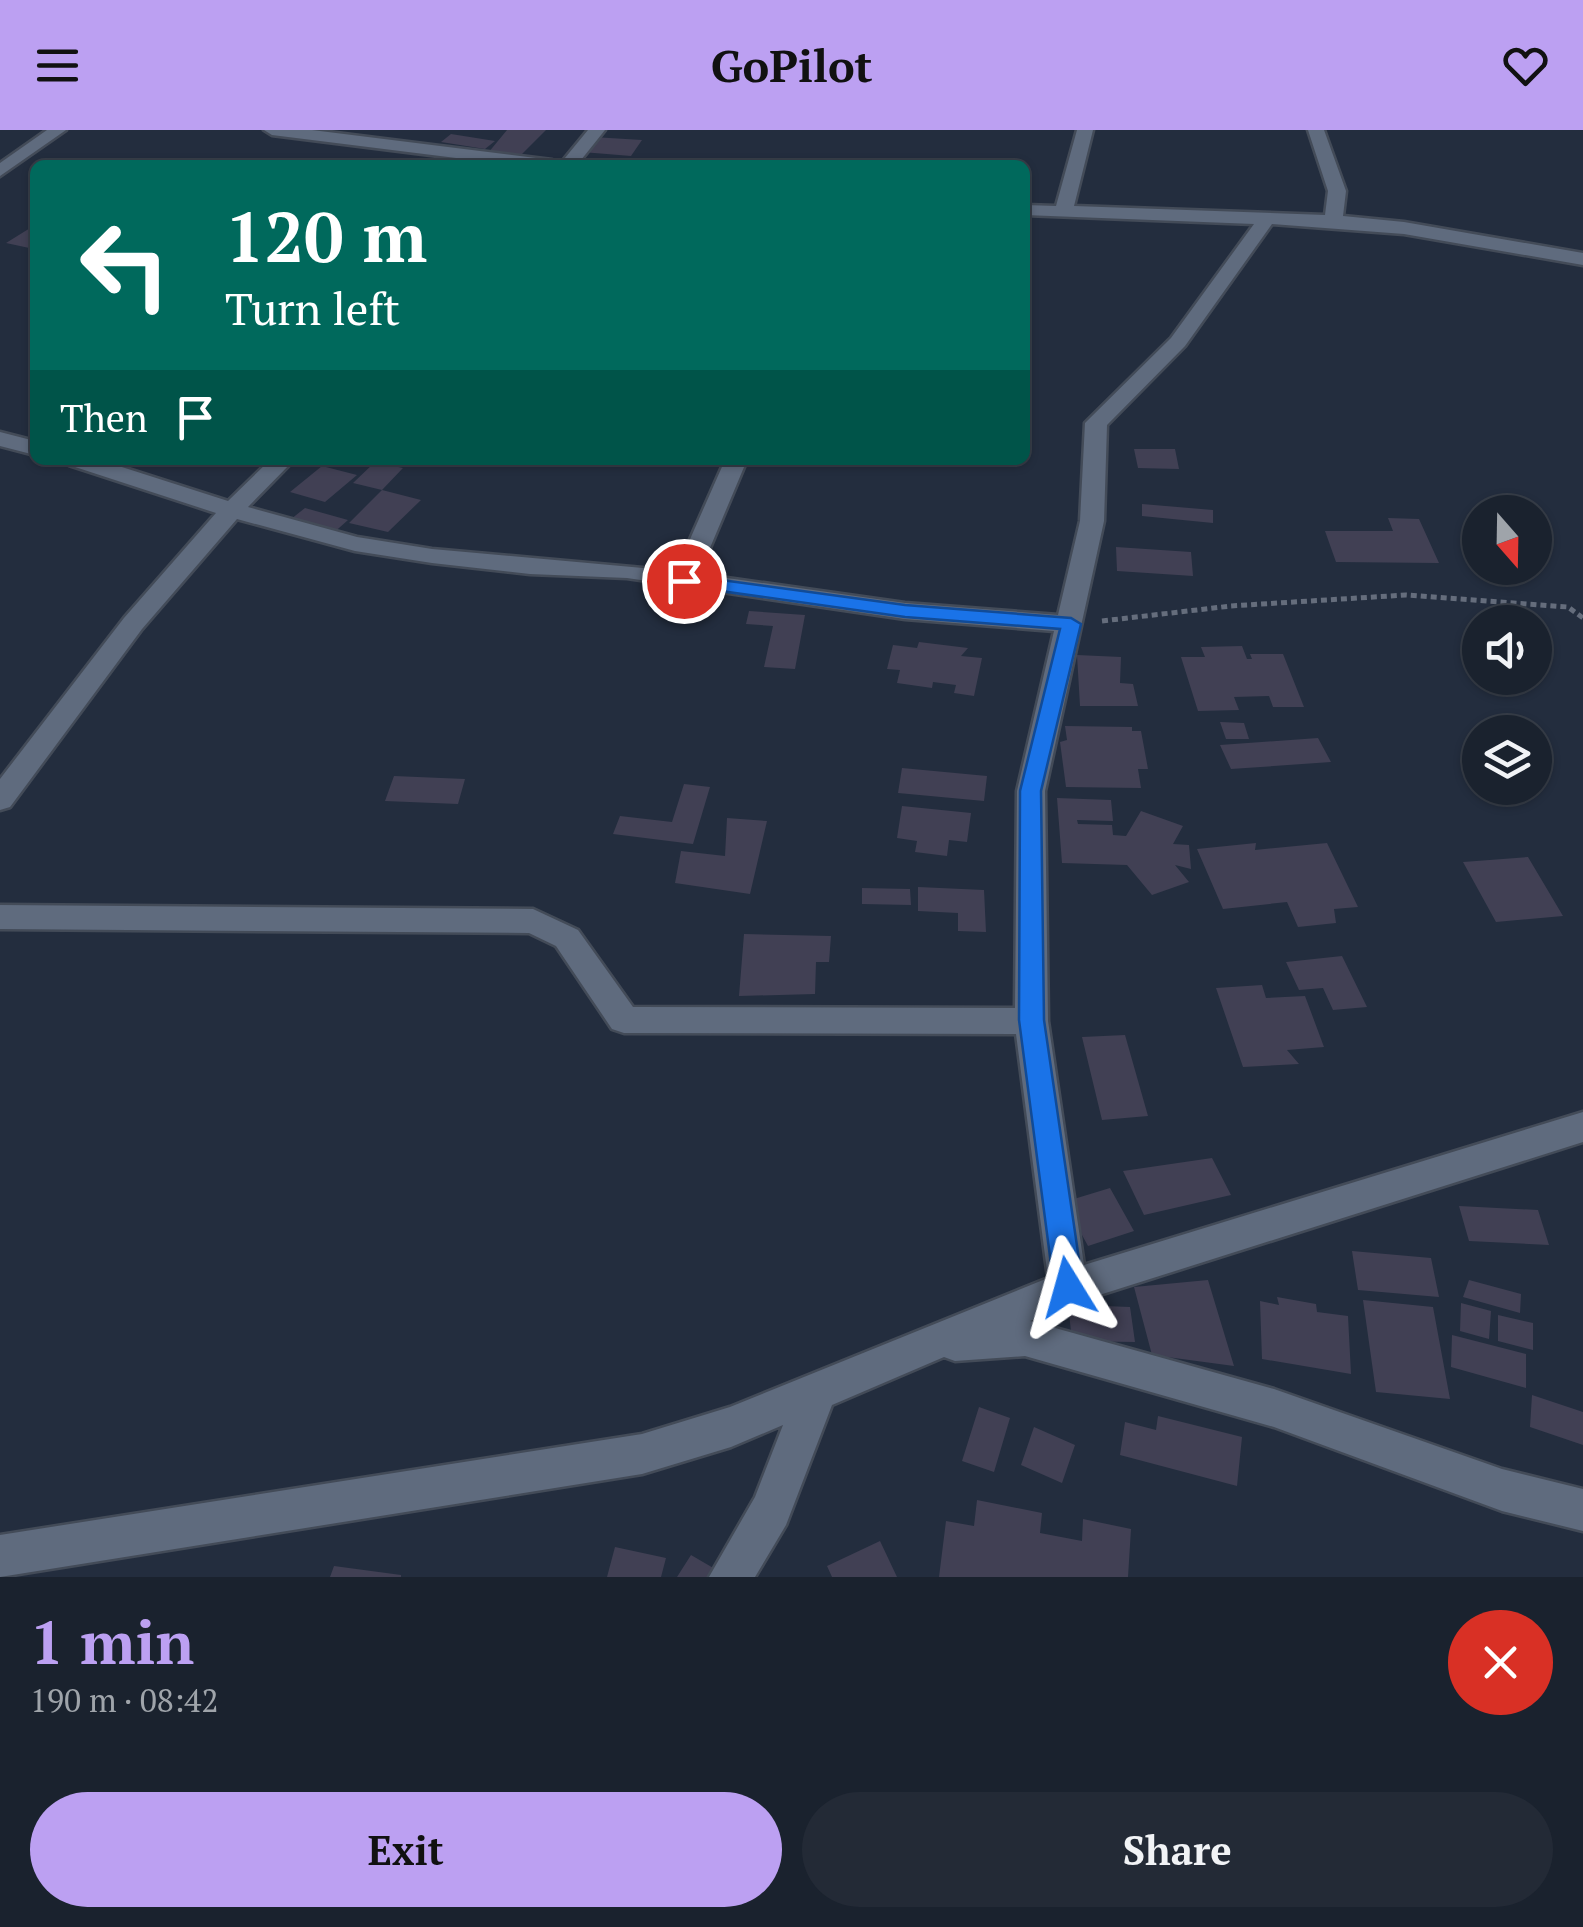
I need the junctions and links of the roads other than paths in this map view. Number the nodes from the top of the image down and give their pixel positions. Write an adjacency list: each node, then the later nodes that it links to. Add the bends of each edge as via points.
1 (58, 130): 8 (street)
2 (272, 130): 6 (street)
3 (597, 130): 7 (street)
4 (1084, 130): 10 (street)
5 (1316, 130): 12 (street, via 1337,191)
6 (512, 160)
7 (572, 160)
8 (0, 170)
9 (1030, 210): 10 (street)
10 (1063, 213): 11 (street)
11 (1268, 219): 12 (street); 21 (street, via 1178,342 1096,423 1092,521)
12 (1333, 221): 13 (street)
13 (1583, 260)
14 (0, 439): 15 (street)
15 (30, 447)
16 (93, 465): 19 (street)
17 (277, 465): 19 (street)
18 (734, 465): 20 (street)
19 (229, 509): 20 (street, via 355,544); 22 (street)
20 (684, 581): 21 (street, via 905,611)
21 (1071, 624): 24 (street, via 1030,791)
22 (0, 800)
23 (0, 917): 24 (street, via 533,921 567,938 624,1020)
24 (1031, 1020): 26 (street)
25 (1583, 1127): 26 (street)
26 (1068, 1287): 27 (street)
27 (927, 1345): 28 (street); 29 (street, via 1025,1338 1274,1408 1502,1490)
28 (816, 1393): 30 (street, via 642,1454); 31 (street, via 772,1510)
29 (1583, 1510)
30 (0, 1557)
31 (731, 1577)

